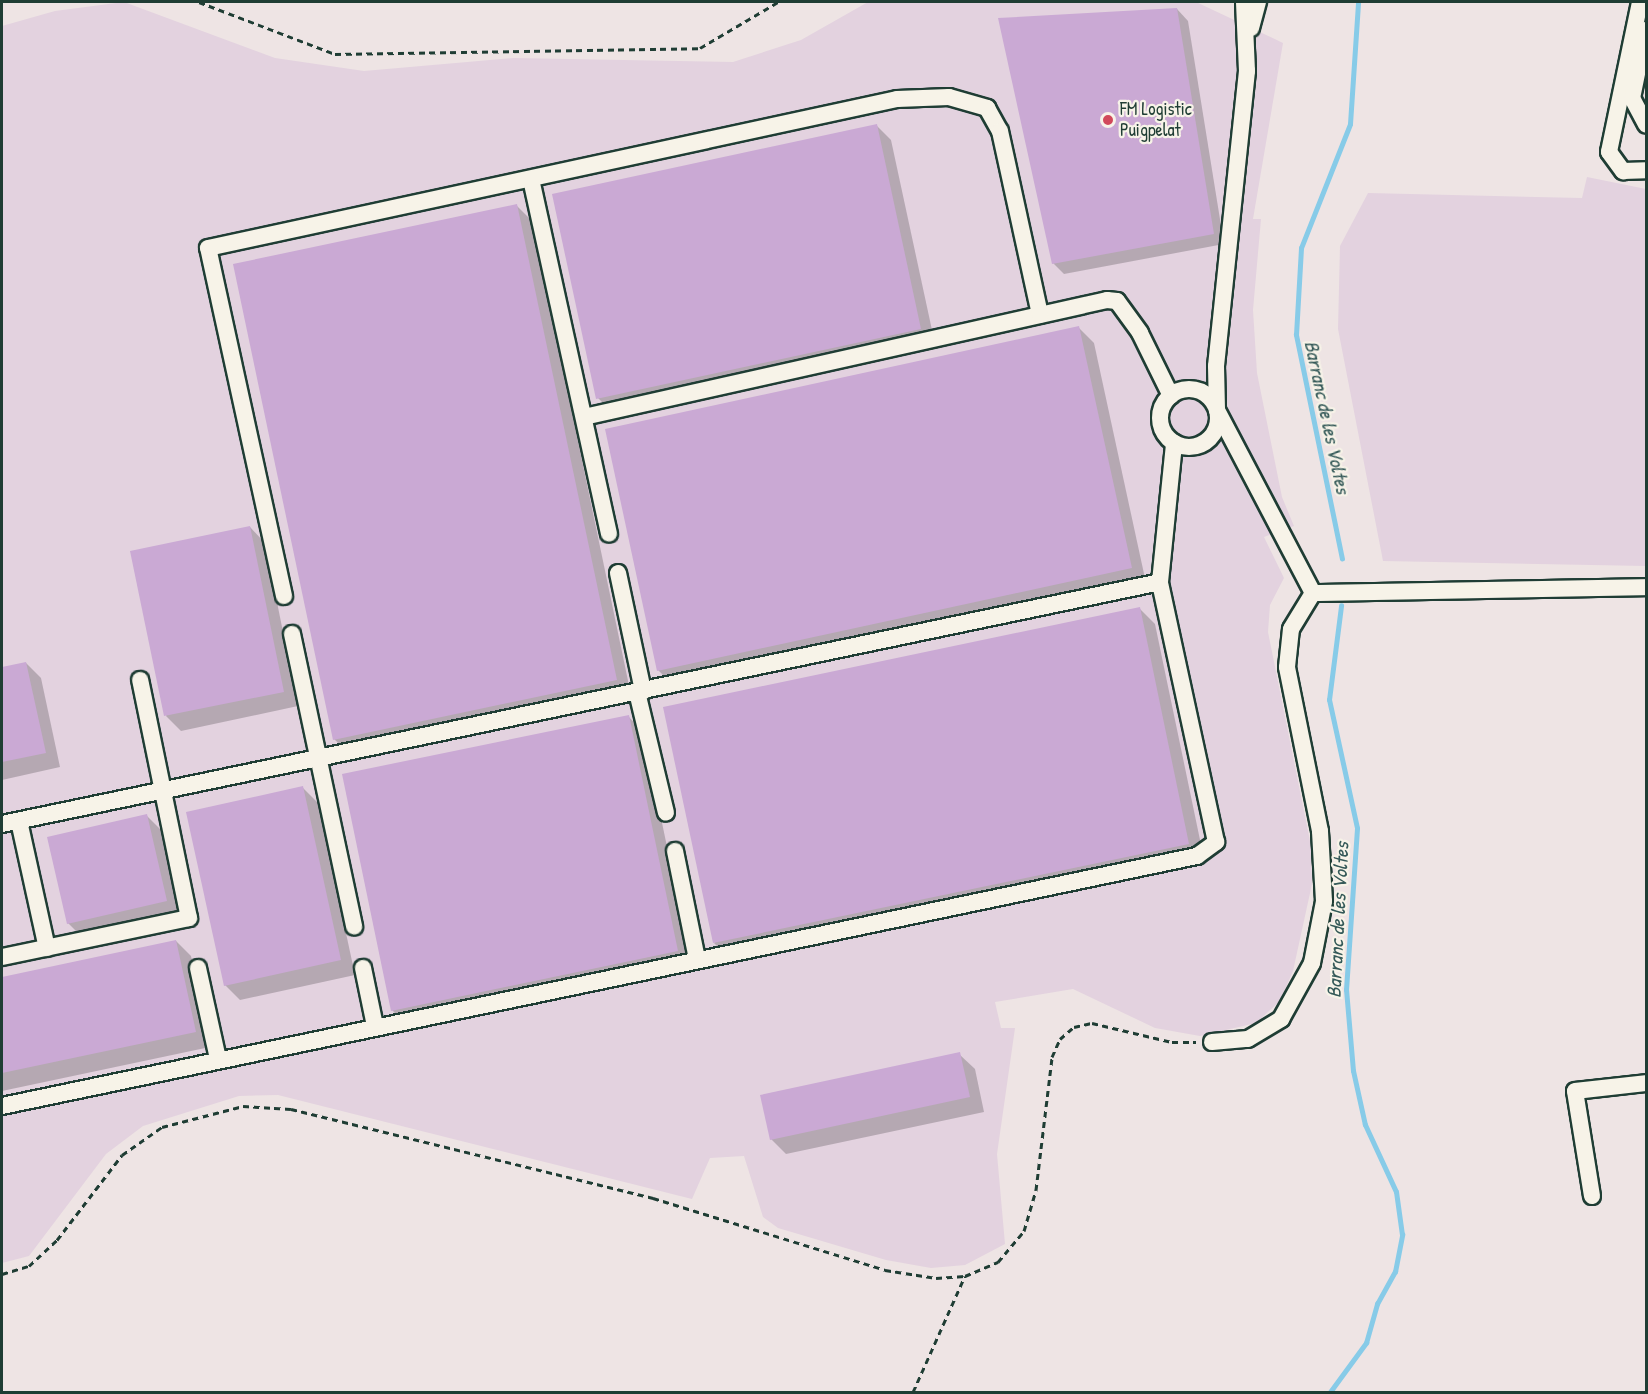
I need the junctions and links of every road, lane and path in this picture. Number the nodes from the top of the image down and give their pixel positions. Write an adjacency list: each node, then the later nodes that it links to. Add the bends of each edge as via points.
1 (199, 2): 2 (path, via 335,54 700,48)
2 (778, 2)
3 (1244, 2): 7 (street)
4 (1258, 2): 7 (street)
5 (1640, 3): 9 (street, via 1609,152 1623,171)
6 (1647, 30): 8 (street, via 1632,98)
7 (1248, 37): 13 (street, via 1216,366)
8 (1647, 124)
9 (1647, 170)
10 (531, 179): 11 (street, via 897,99 948,97 987,108 1000,131); 14 (street); 21 (street, via 208,248)
11 (1040, 315): 12 (street, via 1117,301); 14 (street)
12 (1171, 396): 13 (street, via 1198,390); 15 (street, via 1160,422)
13 (1217, 410): 15 (street, via 1217,428 1205,443 1187,447); 20 (street)
14 (584, 417): 16 (street)
15 (1174, 443): 18 (street)
16 (609, 534)
17 (618, 573): 24 (street)
18 (1160, 582): 24 (street); 34 (street, via 1216,842 1197,856)
19 (1647, 587): 20 (street)
20 (1312, 593): 38 (street, via 1292,629 1287,667 1320,831 1323,901 1312,963 1281,1019 1248,1039)
21 (284, 596)
22 (291, 634): 25 (street)
23 (140, 680): 26 (street)
24 (640, 691): 25 (street); 27 (street)
25 (318, 757): 26 (street); 31 (street)
26 (162, 789): 28 (street); 32 (street, via 189,918)
27 (666, 813)
28 (19, 821): 29 (street); 32 (street)
29 (2, 824)
30 (675, 851): 34 (street)
31 (354, 926)
32 (47, 948): 33 (street)
33 (2, 957)
34 (697, 959): 37 (street)
35 (198, 968): 39 (street)
36 (363, 968): 37 (street)
37 (375, 1026): 39 (street)
38 (1212, 1042): 44 (path, via 1172,1042 1092,1023 1074,1027 1060,1039 1052,1057 1036,1190 1024,1232 998,1262)
39 (218, 1059): 41 (street)
40 (1647, 1083): 42 (street, via 1575,1091)
41 (2, 1106)
42 (1592, 1196)
43 (2, 1274): 44 (path, via 36,1259 122,1155 162,1128 243,1106 291,1109 653,1198 885,1270 936,1278)
44 (965, 1276): 45 (path)
45 (913, 1392)

